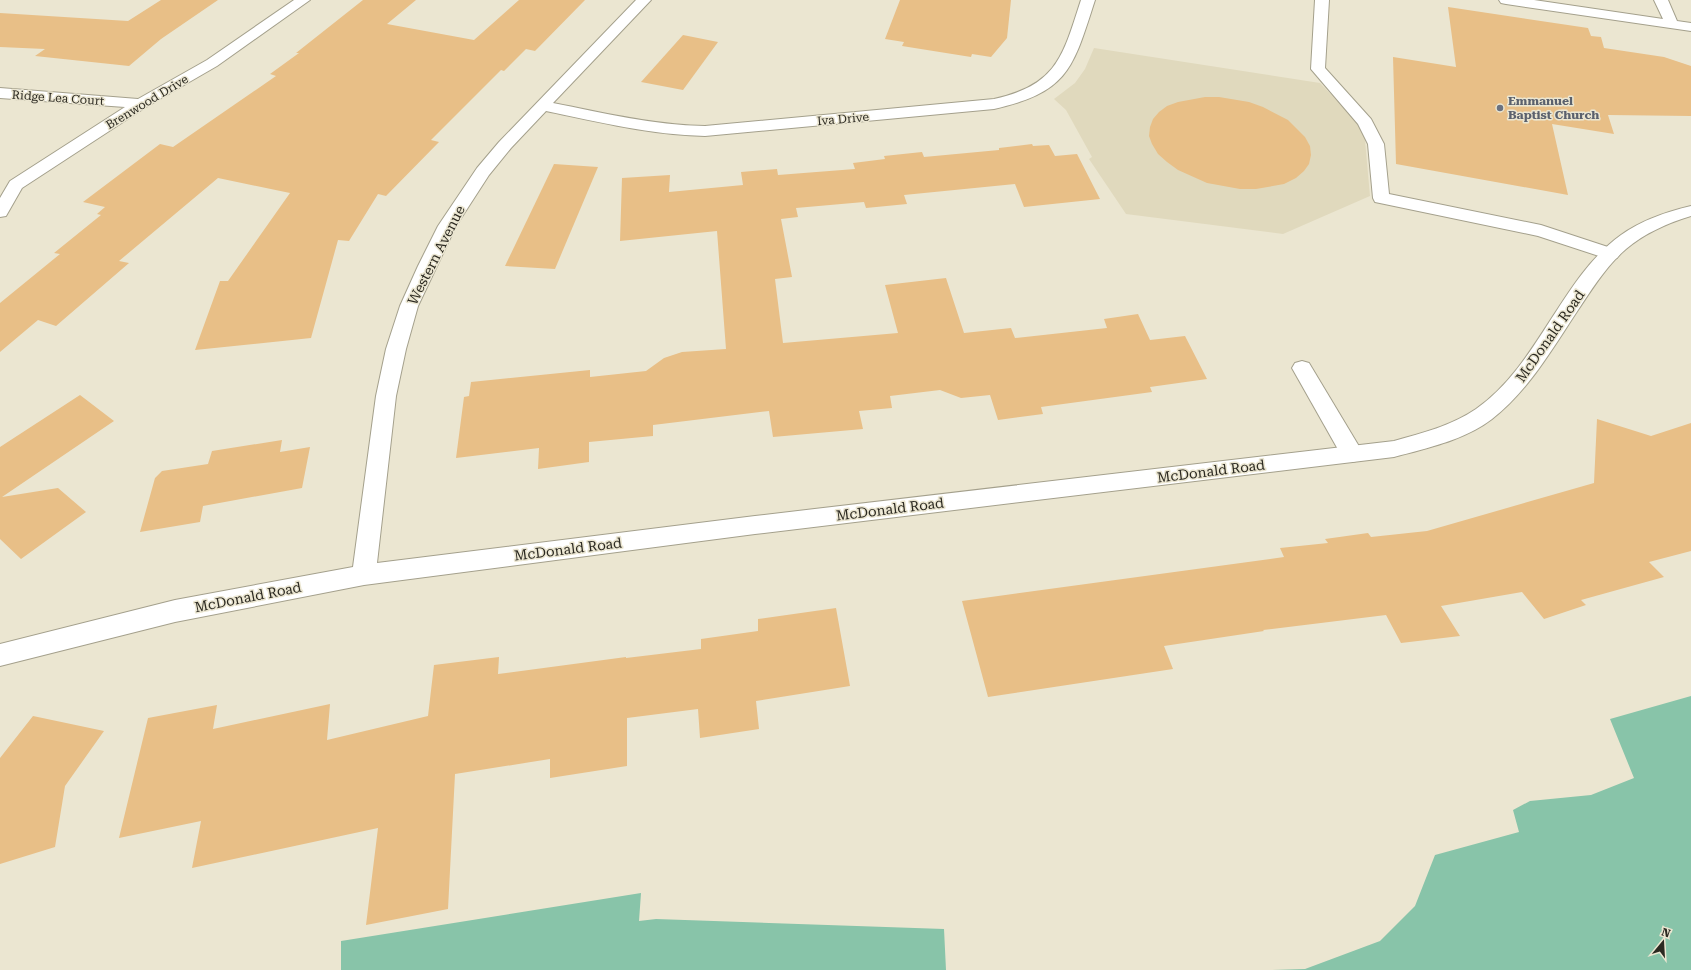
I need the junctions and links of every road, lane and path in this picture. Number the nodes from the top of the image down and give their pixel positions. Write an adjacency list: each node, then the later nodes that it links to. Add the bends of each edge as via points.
1 (303, 0): 10 (street, Brenwood Drive, via 212,63)
2 (644, 0): 11 (street, Western Avenue)
3 (1088, 0): 11 (street, Iva Drive, via 1064,64 1056,75 1027,95 1008,102 967,108 684,132)
4 (1322, 0): 14 (street, via 1318,69 1365,122 1376,144 1381,198 1541,231)
5 (1506, 0): 7 (street)
6 (1661, 0): 7 (street)
7 (1672, 24): 8 (street)
8 (1691, 27)
9 (0, 93): 10 (street, Ridge Lea Court)
10 (141, 104): 13 (street, Brenwood Drive, via 16,185)
11 (543, 106): 17 (street, Western Avenue, via 505,145 465,198 444,233 409,306 386,396)
12 (1691, 211): 14 (street, McDonald Road, via 1651,224)
13 (0, 212)
14 (1611, 254): 16 (street, McDonald Road, via 1594,272 1528,371 1484,414 1458,429 1431,438 1394,449)
15 (1302, 368): 16 (street)
16 (1352, 454): 17 (street, McDonald Road, via 755,525)
17 (364, 575): 18 (street, McDonald Road, via 175,611)
18 (0, 655)

